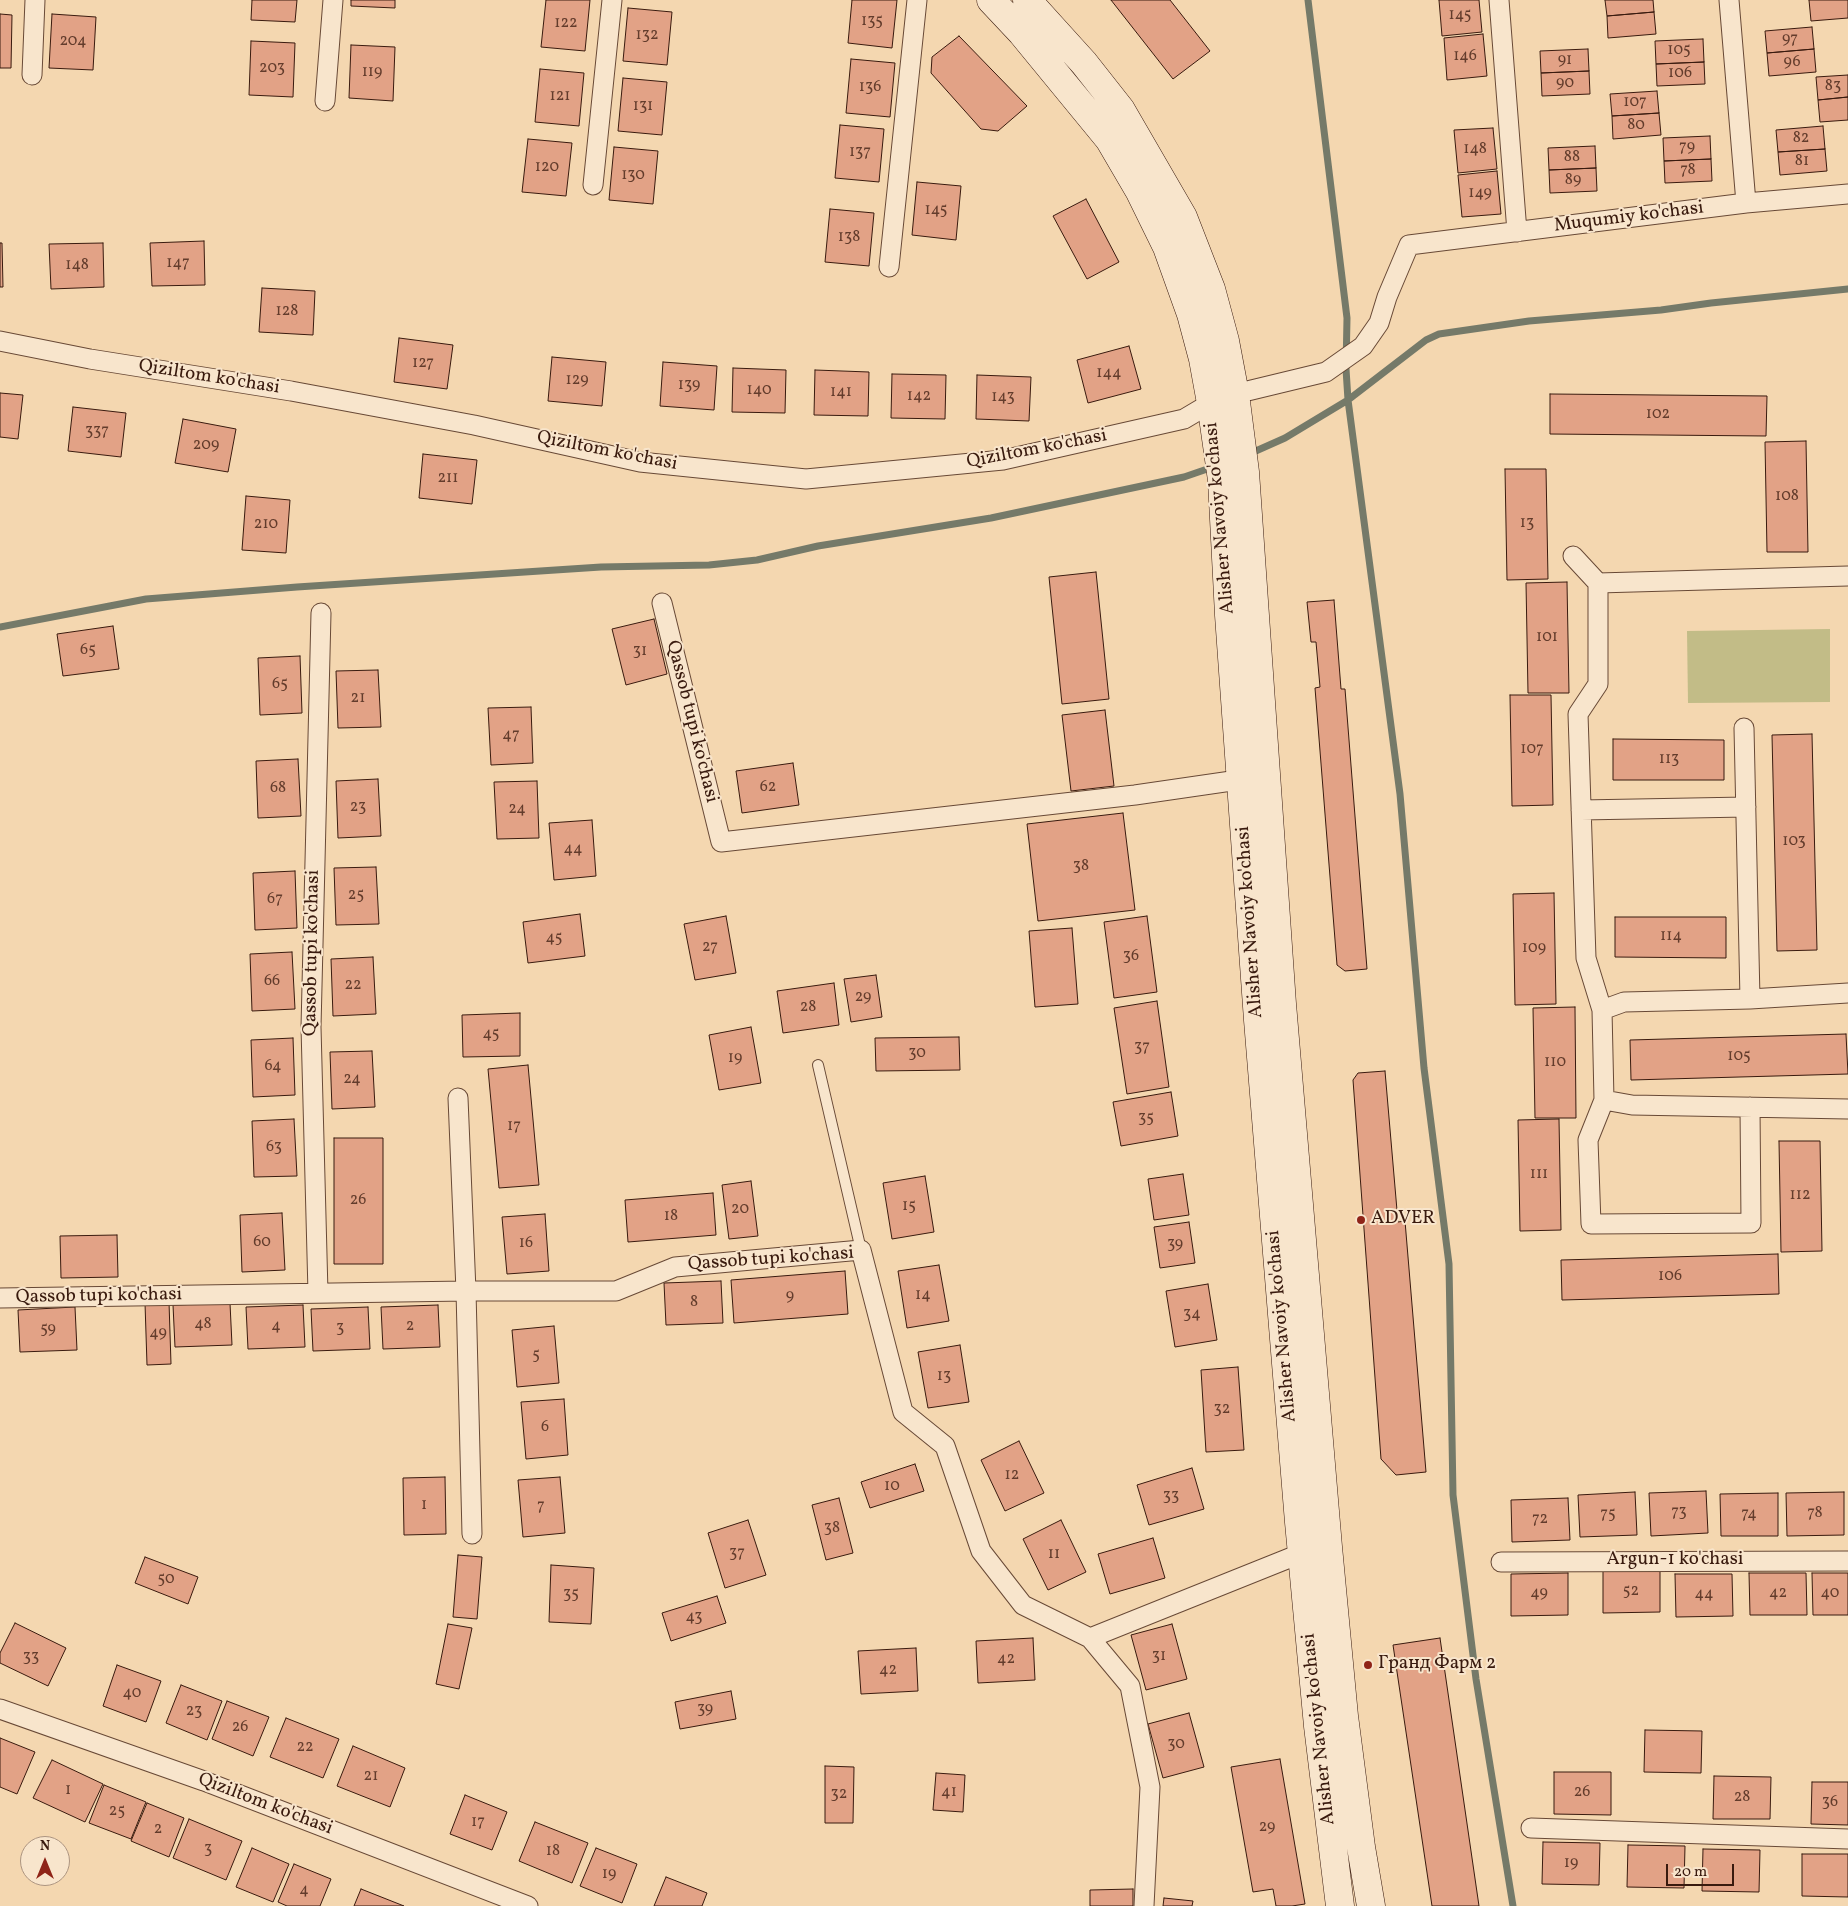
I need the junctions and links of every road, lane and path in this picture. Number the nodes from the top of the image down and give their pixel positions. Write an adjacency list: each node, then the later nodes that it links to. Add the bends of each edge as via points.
1 (35, 0): 9 (street)
2 (333, 0): 10 (street)
3 (612, 0): 11 (street)
4 (917, 0): 15 (street)
5 (991, 0): 18 (main road, Alisher Navoiy ko'chasi, via 1109,139 1140,192 1167,247 1203,359)
6 (1027, 0): 18 (main road, Alisher Navoiy ko'chasi, via 1121,110 1183,217 1225,341)
7 (1499, 0): 14 (street)
8 (1729, 0): 13 (street)
9 (32, 75)
10 (325, 102)
11 (593, 185)
12 (1848, 194): 13 (street, Muqumiy ko'chasi)
13 (1746, 204): 14 (street, Muqumiy ko'chasi)
14 (1518, 232): 17 (street, Muqumiy ko'chasi, via 1410,245 1387,297 1380,323 1363,346)
15 (889, 268)
16 (0, 341): 18 (street, Qiziltom ko'chasi, via 474,425 640,462 806,479 1003,460 1184,419)
17 (1326, 372): 18 (street, Qiziltom ko'chasi)
18 (1223, 398): 25 (main road, Alisher Navoiy ko'chasi, via 1233,476 1228,615)
19 (1573, 556): 21 (street)
20 (1848, 576): 21 (street)
21 (1598, 583): 27 (street, via 1598,684 1578,714)
22 (662, 603): 25 (street, Qassob tupi ko'chasi, via 721,842 1135,795)
23 (321, 613): 38 (street, Qassob tupi ko'chasi, via 311,1027)
24 (1744, 728): 26 (street)
25 (1254, 778): 41 (main road, Alisher Navoiy ko'chasi, via 1260,1040 1298,1350)
26 (1746, 807): 27 (street); 29 (street)
27 (1581, 810): 30 (street, via 1586,958)
28 (1848, 993): 29 (street)
29 (1750, 999): 30 (street, via 1624,1002)
30 (1602, 1010): 33 (street)
31 (818, 1065): 36 (lane)
32 (458, 1098): 37 (street)
33 (1604, 1100): 34 (street, via 1632,1105); 34 (street, via 1588,1140 1591,1224 1751,1222)
34 (1750, 1107): 35 (street)
35 (1848, 1110)
36 (861, 1250): 37 (street, Qassob tupi ko'chasi, via 675,1267 616,1291); 44 (street, Qassob tupi ko'chasi, via 903,1412 945,1446 981,1551 1023,1605)
37 (466, 1291): 38 (street, Qassob tupi ko'chasi); 40 (street)
38 (318, 1293): 39 (street, Qassob tupi ko'chasi)
39 (0, 1298)
40 (472, 1534)
41 (1315, 1550): 44 (street); 50 (main road, Alisher Navoiy ko'chasi, via 1318,1726); 51 (main road, Alisher Navoiy ko'chasi)
42 (1848, 1560): 43 (street, Argun-1 ko'chasi)
43 (1502, 1562)
44 (1090, 1638): 49 (street, Qassob tupi ko'chasi, via 1130,1686 1150,1787)
45 (0, 1709): 48 (street, Qiziltom ko'chasi, via 204,1781)
46 (1532, 1828): 47 (street)
47 (1848, 1839)
48 (528, 1906)
49 (1144, 1906)
50 (1340, 1906)
51 (1372, 1906)

